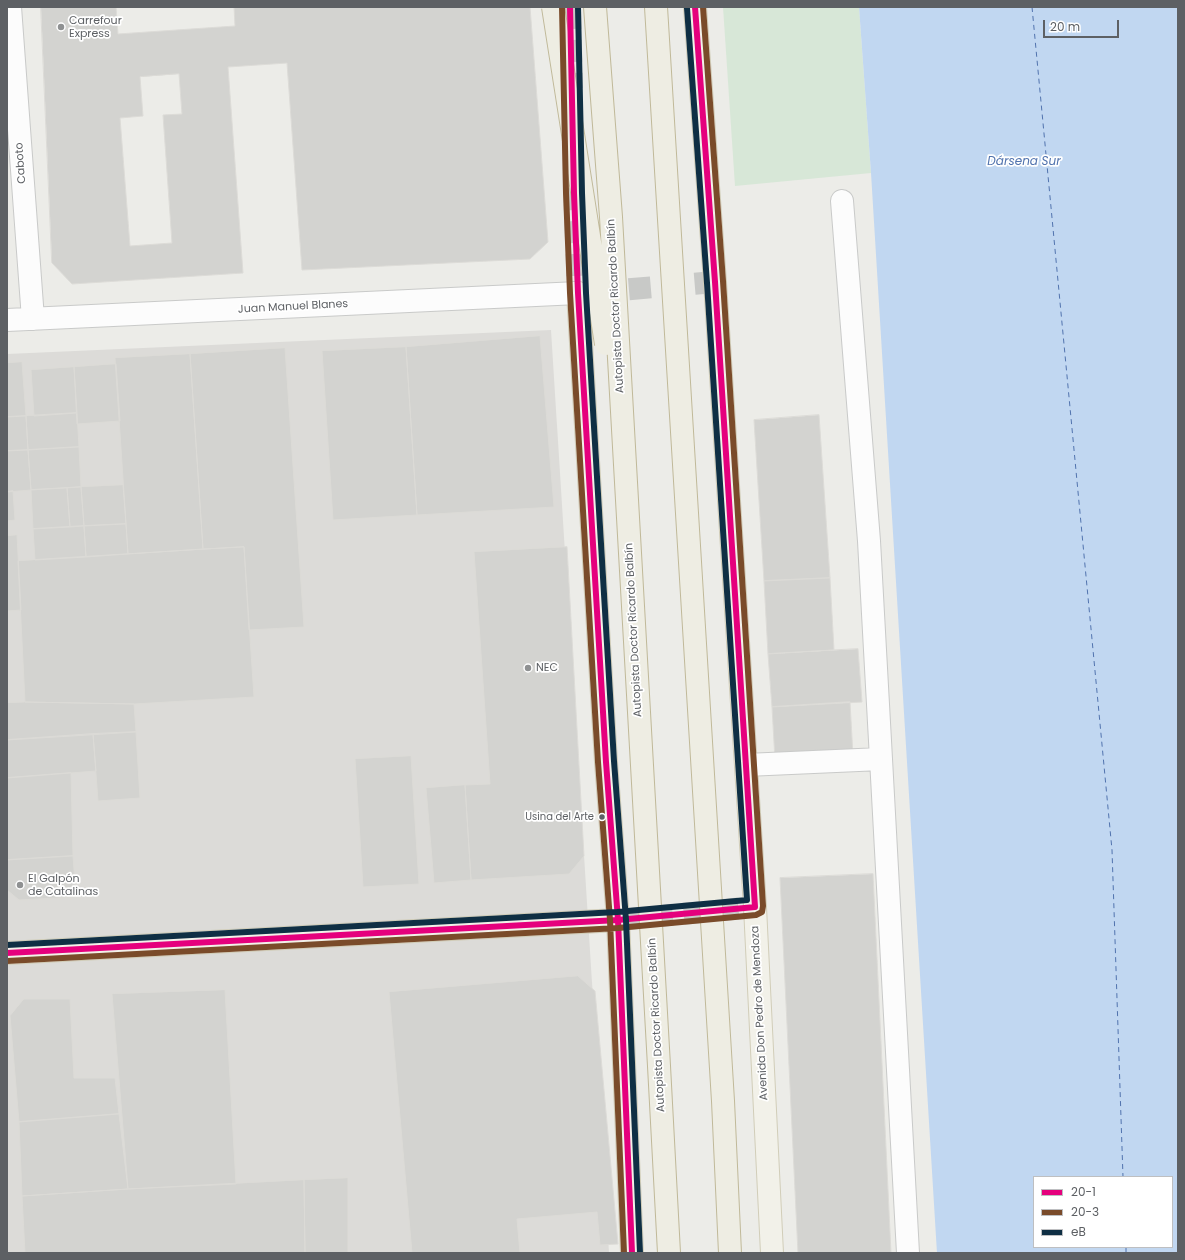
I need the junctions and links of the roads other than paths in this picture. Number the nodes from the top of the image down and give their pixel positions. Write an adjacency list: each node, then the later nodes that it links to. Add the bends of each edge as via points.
1 (10, 7): 8 (street, Caboto)
2 (553, 7): 10 (highway, bridge)
3 (595, 7): 10 (highway, Autopista Doctor Ricardo Balbín, bridge, via 611,217)
4 (656, 7): 17 (highway, bridge, via 723,1101)
5 (695, 7): 12 (main road, Avenida Don Pedro de Mendoza)
6 (842, 201): 11 (street, via 869,541)
7 (578, 293): 8 (street, Juan Manuel Blanes); 13 (main road)
8 (33, 319): 9 (street, Juan Manuel Blanes)
9 (7, 320)
10 (625, 468): 16 (highway, Autopista Doctor Ricardo Balbín, bridge)
11 (880, 759): 12 (street); 19 (street)
12 (746, 765): 18 (main road, Avenida Don Pedro de Mendoza)
13 (618, 920): 14 (main road); 15 (main road)
14 (7, 953)
15 (632, 1253)
16 (669, 1253)
17 (730, 1253)
18 (772, 1253)
19 (908, 1253)

